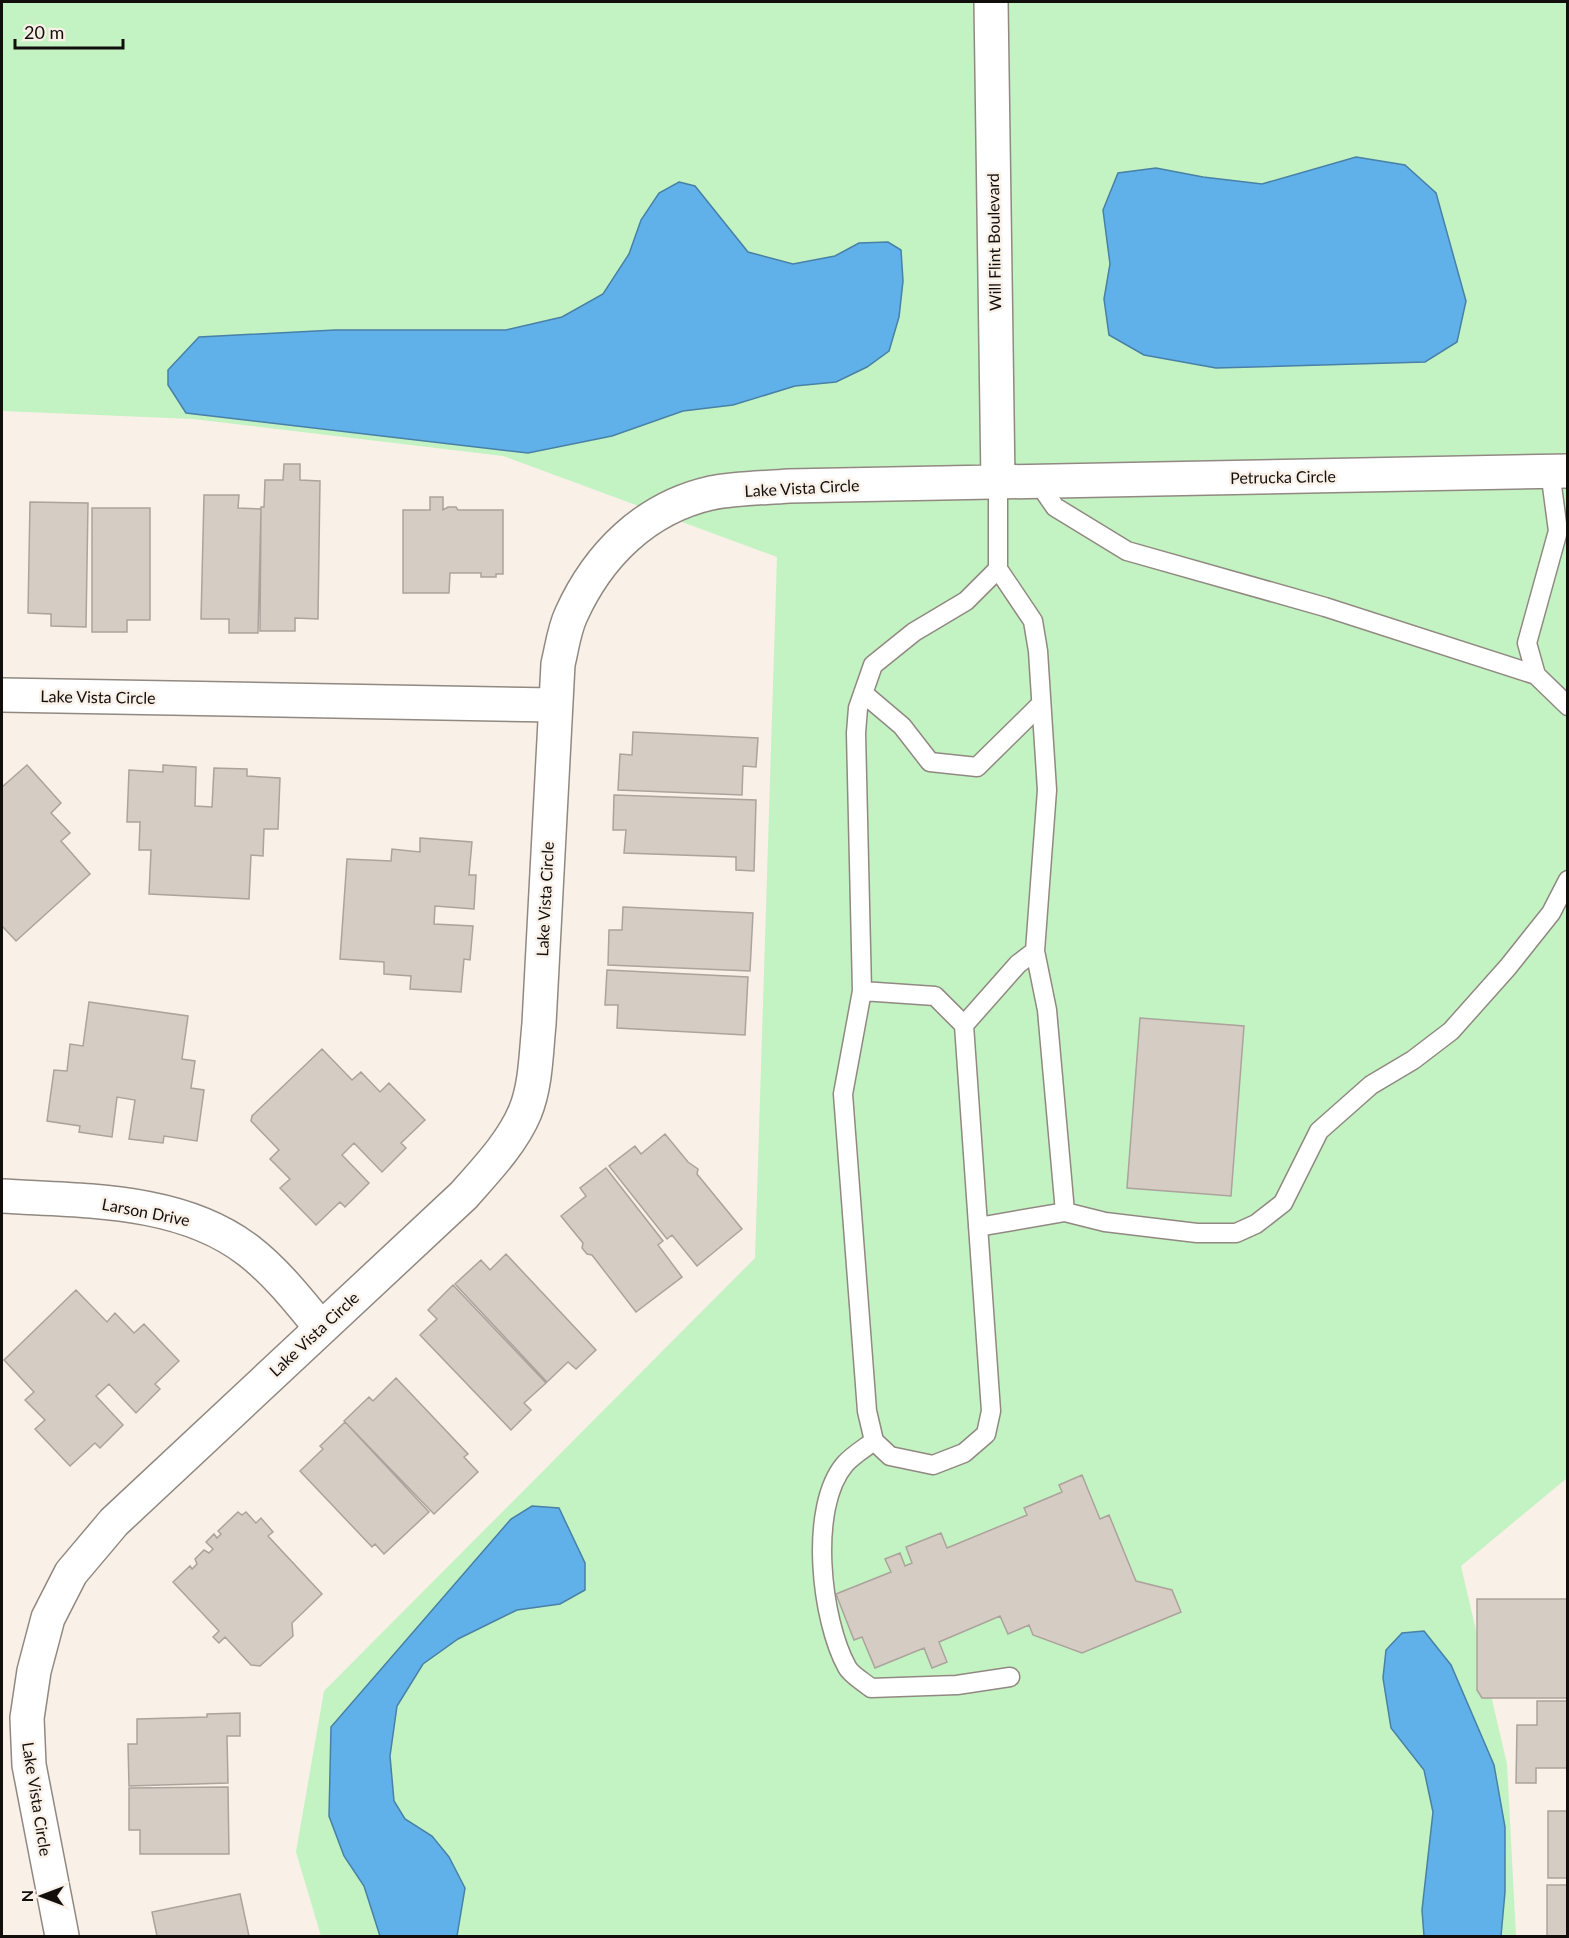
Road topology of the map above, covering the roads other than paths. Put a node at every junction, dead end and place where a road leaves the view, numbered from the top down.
1 (991, 2) edge
2 (1559, 471) edge
3 (1037, 481) junction
4 (998, 482) junction
5 (998, 569) junction
6 (1536, 675) junction
7 (863, 693) junction
8 (2, 695) edge
9 (1041, 704) junction
10 (554, 705) junction
11 (1568, 706) edge
12 (1568, 880) edge
13 (1035, 951) junction
14 (862, 991) junction
15 (964, 1025) junction
16 (2, 1196) edge
17 (1065, 1212) junction
18 (978, 1227) junction
19 (321, 1328) junction
20 (874, 1441) junction
21 (1010, 1677) dead end
22 (62, 1936) edge

1 - 4 street, Will Flint Boulevard
2 - 3 street, Petrucka Circle
2 - 6 lane
3 - 4 street, Petrucka Circle
3 - 6 lane
4 - 5 lane
4 - 10 street, Lake Vista Circle
5 - 7 lane
5 - 9 lane
6 - 11 lane
7 - 9 lane
7 - 14 lane
8 - 10 street, Lake Vista Circle
9 - 13 lane
10 - 19 street, Lake Vista Circle
12 - 17 lane
13 - 15 lane
13 - 17 lane
14 - 15 lane
14 - 20 lane
15 - 18 lane
16 - 19 street, Larson Drive
17 - 18 lane
18 - 20 lane
19 - 22 street, Lake Vista Circle
20 - 21 lane

